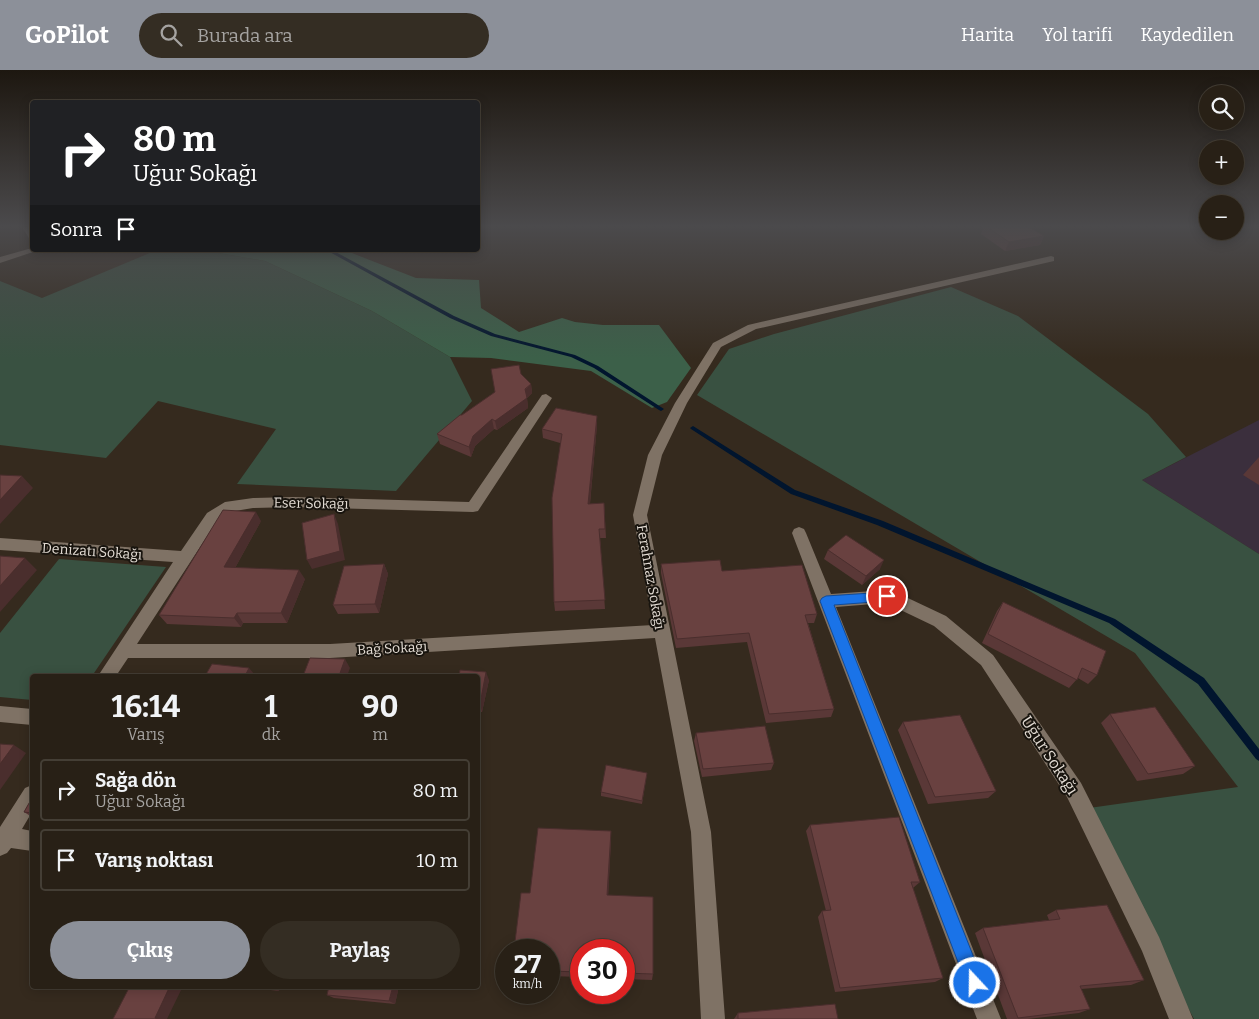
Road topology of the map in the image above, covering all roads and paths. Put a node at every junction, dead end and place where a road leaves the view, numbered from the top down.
1 (997, 271) edge
2 (546, 398) dead end
3 (800, 533) dead end
4 (0, 544) edge
5 (184, 557) junction
6 (826, 601) junction
7 (661, 631) junction
8 (124, 651) junction
9 (108, 674) edge
10 (0, 714) edge
11 (30, 717) edge
12 (30, 798) edge
13 (30, 841) edge
14 (3, 842) edge
15 (713, 1019) edge
16 (989, 1019) edge
17 (1181, 1019) edge

1 - 7 street, Ferahnaz Sokağı
2 - 5 street, Eser Sokağı
3 - 6 street
4 - 5 street, Denizatı Sokağı
5 - 8 street, Eser Sokağı
6 - 16 street
6 - 17 street, Uğur Sokağı
7 - 8 street, Bağ Sokağı
7 - 15 street, Ferahnaz Sokağı
8 - 9 street, Eser Sokağı
10 - 11 street
12 - 14 street
13 - 14 street

